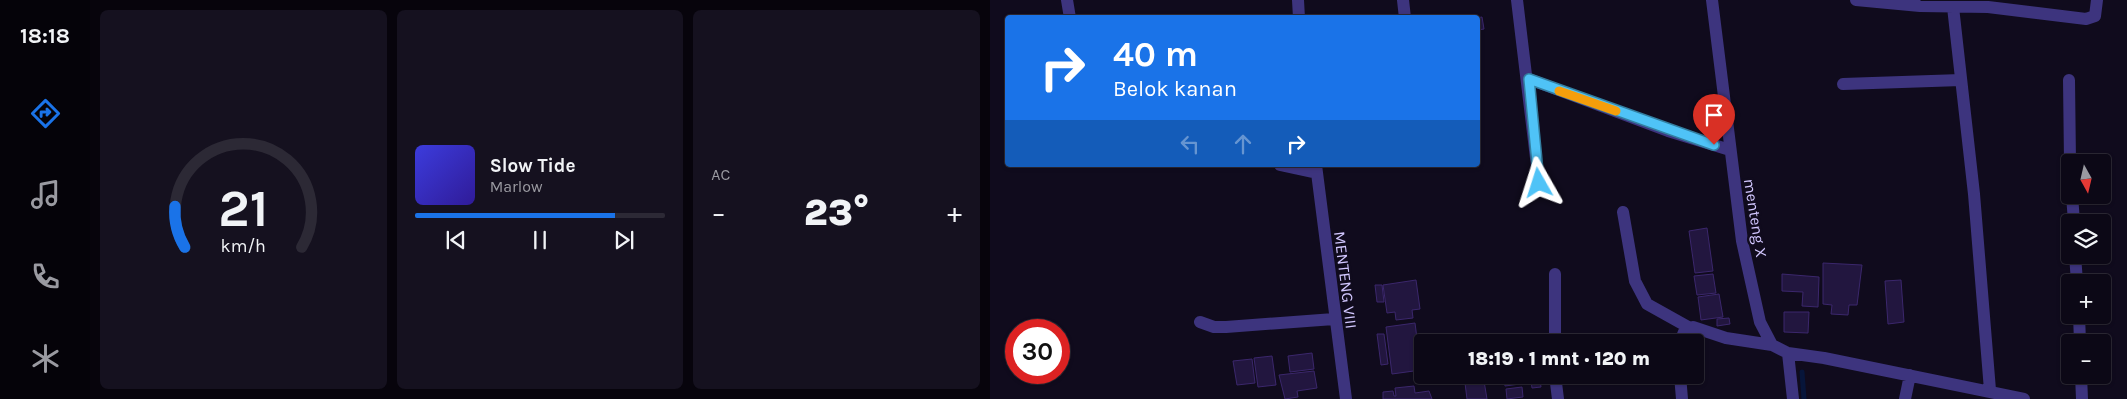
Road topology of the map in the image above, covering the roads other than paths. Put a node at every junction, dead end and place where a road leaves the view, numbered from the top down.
1 (1067, 0) edge
2 (1298, 0) edge
3 (1403, 0) edge
4 (1518, 0) edge
5 (1712, 0) edge
6 (1856, 0) edge
7 (2097, 0) edge
8 (1988, 4) edge
9 (1953, 7) junction
10 (1070, 15) edge
11 (1299, 15) edge
12 (1405, 15) edge
13 (1529, 79) junction
14 (1961, 80) junction
15 (2069, 80) dead end
16 (1843, 84) dead end
17 (1730, 150) junction
18 (2070, 154) edge
19 (1298, 167) edge
20 (1317, 169) edge
21 (1539, 183) dead end
22 (1623, 212) dead end
23 (1555, 274) dead end
24 (1334, 319) junction
25 (1200, 322) dead end
26 (1690, 328) junction
27 (1555, 334) edge
28 (1683, 334) edge
29 (1772, 345) junction
30 (1788, 353) junction
31 (1910, 375) junction
32 (1556, 384) edge
33 (1681, 384) edge
34 (2081, 384) edge
35 (1990, 390) junction
36 (1346, 399) edge
37 (1558, 399) edge
38 (1682, 399) edge
39 (1792, 399) edge
40 (1905, 399) edge
41 (2024, 399) edge
42 (2082, 399) edge

1 - 10 street
2 - 11 street
3 - 12 street
4 - 13 street
5 - 17 street, menteng X
6 - 9 street
7 - 8 street
8 - 9 street
9 - 14 street
13 - 17 street
13 - 21 street
14 - 16 street
14 - 35 street
15 - 18 street
17 - 29 street, menteng X
19 - 20 street
20 - 24 street, MENTENG VIII
22 - 26 street
23 - 27 street
24 - 25 street
24 - 36 street, MENTENG VIII
26 - 28 street
26 - 29 street
29 - 30 street
30 - 31 street
30 - 39 street
31 - 35 street
31 - 40 street
32 - 37 street
33 - 38 street
34 - 42 street
35 - 41 street

